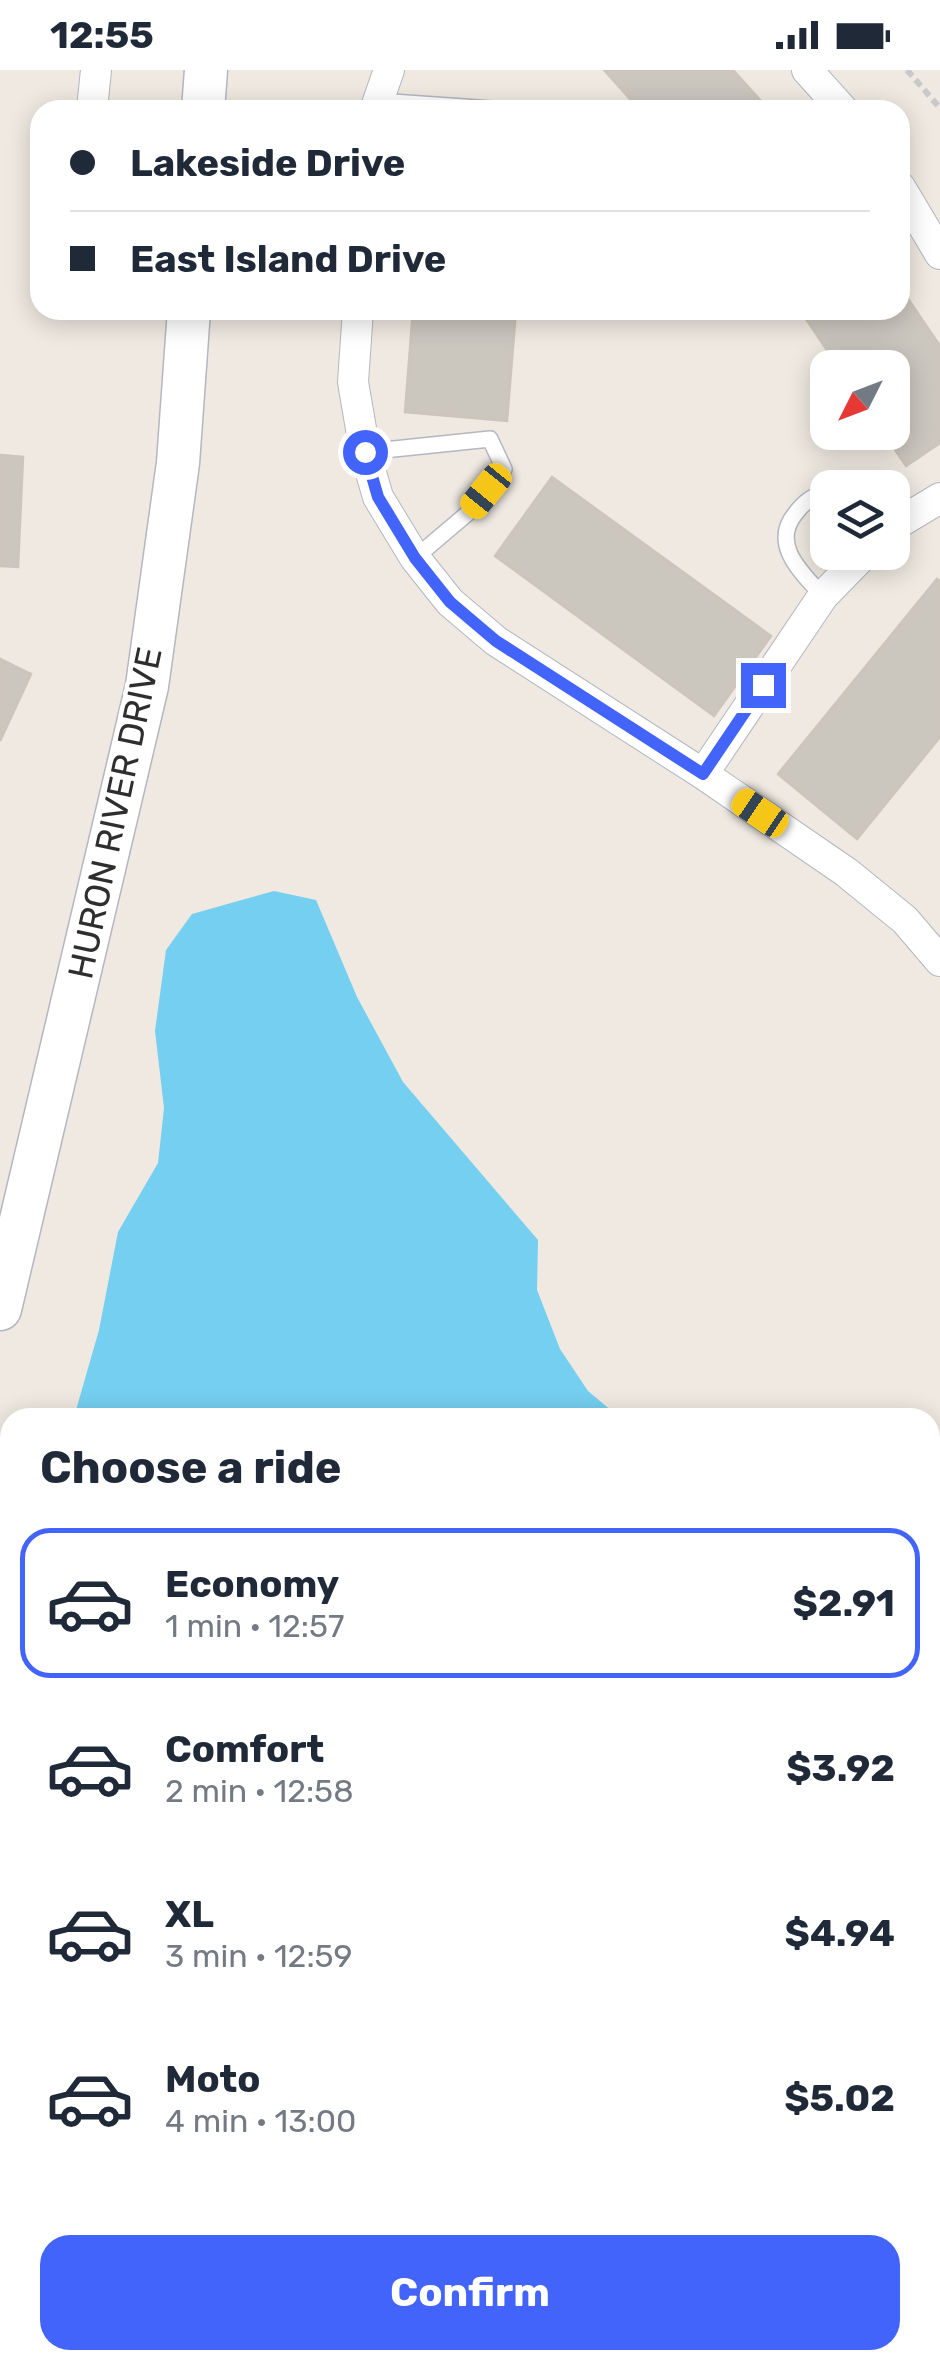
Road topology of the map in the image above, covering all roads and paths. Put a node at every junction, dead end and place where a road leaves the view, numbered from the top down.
1 (96, 70) edge
2 (206, 70) edge
3 (389, 70) edge
4 (807, 70) edge
5 (907, 70) edge
6 (93, 100) edge
7 (204, 100) edge
8 (379, 100) edge
9 (833, 100) edge
10 (940, 108) edge
11 (910, 204) edge
12 (940, 254) edge
13 (188, 320) edge
14 (357, 320) edge
15 (365, 452) junction
16 (940, 498) edge
17 (810, 499) edge
18 (910, 516) edge
19 (415, 558) junction
20 (848, 570) edge
21 (823, 596) junction
22 (703, 774) junction
23 (940, 961) edge
24 (0, 1309) edge

1 - 6 street
2 - 7 main road
3 - 8 street
4 - 9 street
5 - 10 path
11 - 12 street
13 - 24 main road, HURON RIVER DRIVE
14 - 15 street
15 - 19 street
15 - 19 lane
16 - 18 street
17 - 21 lane
19 - 22 street
20 - 21 street
21 - 22 street
22 - 23 street

